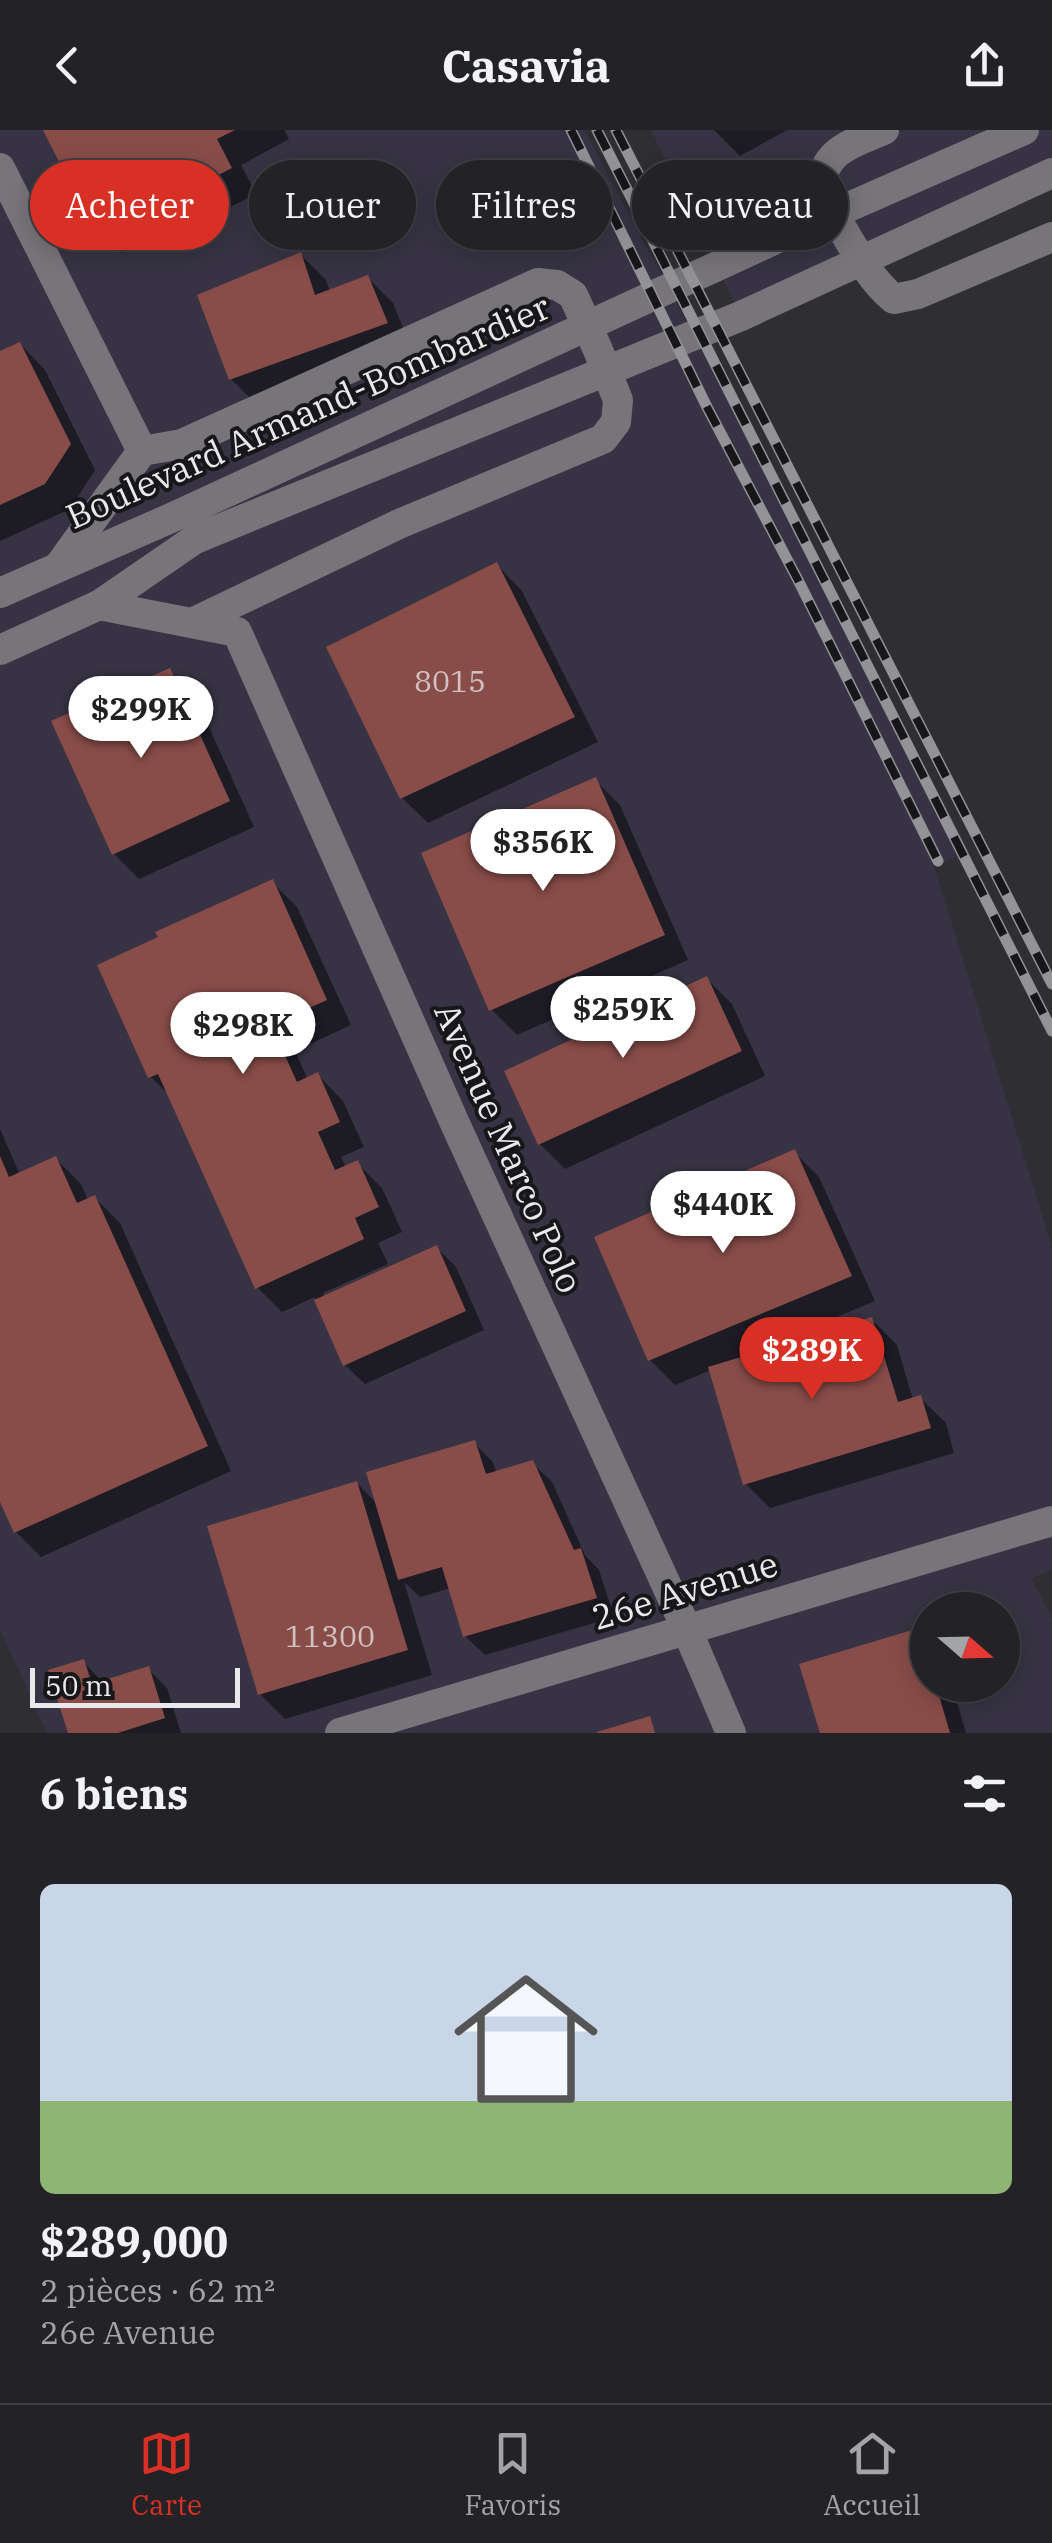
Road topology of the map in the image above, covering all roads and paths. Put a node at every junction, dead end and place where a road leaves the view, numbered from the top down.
1 (884, 130) edge
2 (1024, 130) edge
3 (0, 168) edge
4 (1052, 172) edge
5 (1052, 237) edge
6 (142, 451) junction
7 (59, 566) junction
8 (0, 593) edge
9 (99, 605) junction
10 (196, 621) junction
11 (0, 650) edge
12 (1052, 1521) edge
13 (688, 1630) junction
14 (340, 1733) edge
15 (731, 1733) edge

1 - 5 street
2 - 7 street, Boulevard Armand-Bombardier
3 - 6 street
4 - 9 street, Boulevard Armand-Bombardier
6 - 7 street, Boulevard Armand-Bombardier
6 - 10 street, Boulevard Armand-Bombardier
7 - 8 street, Boulevard Armand-Bombardier
9 - 10 street
9 - 11 street, Boulevard Armand-Bombardier
10 - 13 street, Avenue Marco Polo
12 - 13 street, 26e Avenue
13 - 14 street, 26e Avenue
13 - 15 street, Avenue Marco Polo

